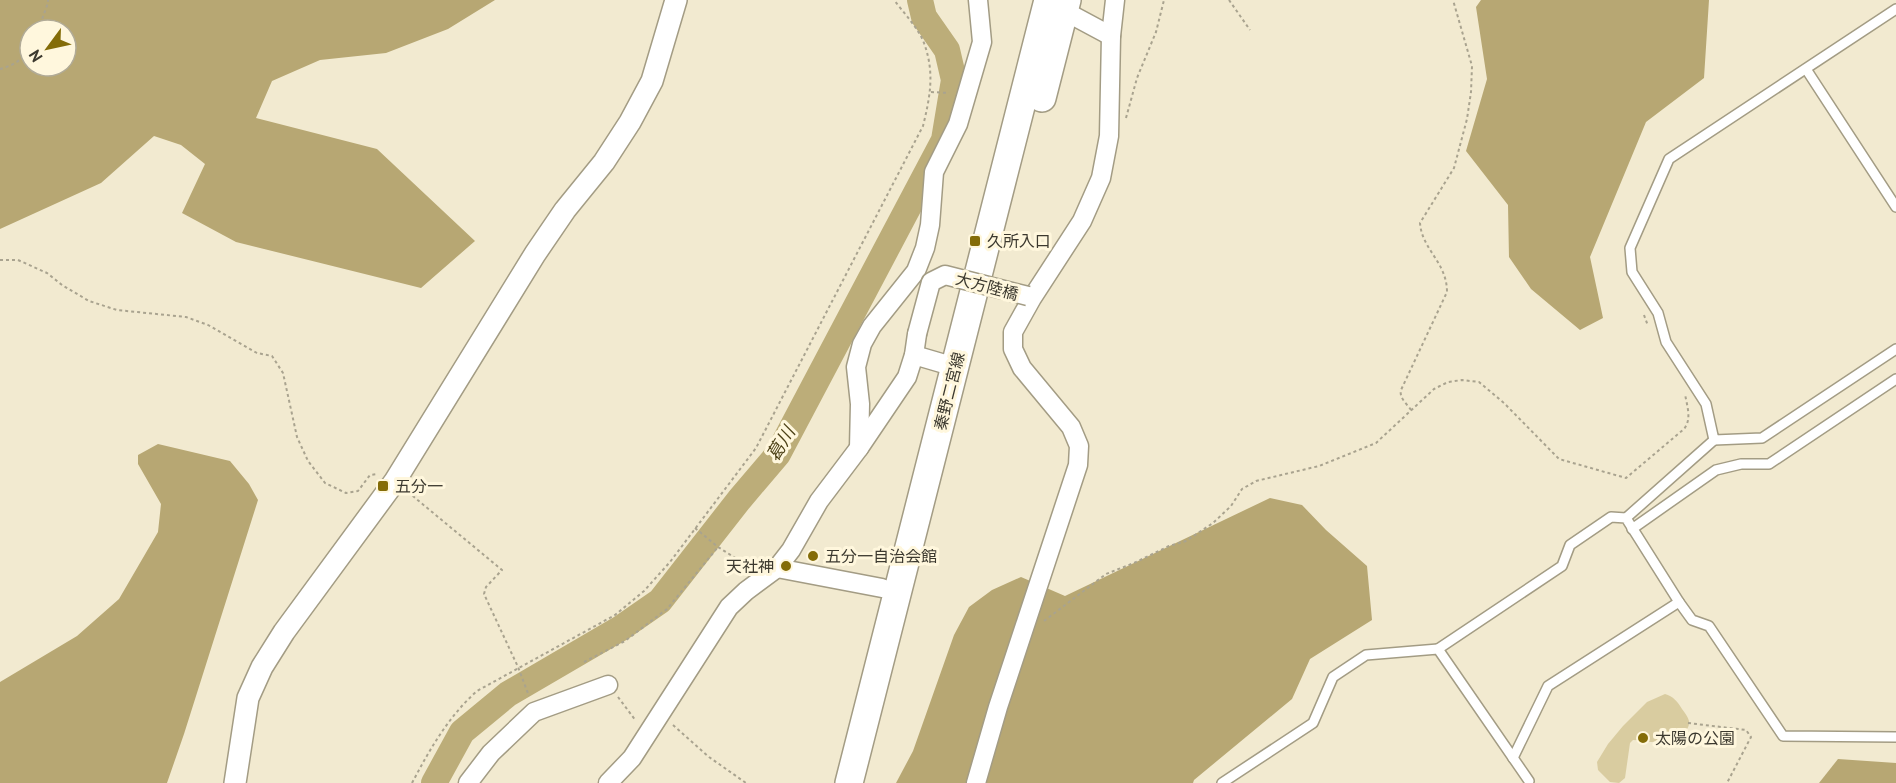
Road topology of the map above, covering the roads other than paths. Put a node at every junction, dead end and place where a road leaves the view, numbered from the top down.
1 (676, 0) edge
2 (978, 0) edge
3 (1115, 0) edge
4 (1057, 3) edge
5 (1896, 9) edge
6 (1112, 36) junction
7 (1806, 69) junction
8 (1896, 207) edge
9 (1030, 297) junction
10 (1896, 349) edge
11 (914, 355) junction
12 (955, 367) junction
13 (1895, 381) edge
14 (1714, 440) junction
15 (859, 448) junction
16 (1626, 518) junction
17 (1632, 529) junction
18 (777, 568) junction
19 (882, 588) dead end
20 (1679, 602) junction
21 (1438, 649) junction
22 (608, 685) road end
23 (1896, 737) edge
24 (1513, 758) junction
25 (1529, 782) edge
26 (235, 783) edge
27 (468, 783) edge
28 (608, 783) edge
29 (849, 783) edge
30 (868, 783) edge
31 (976, 783) edge
32 (1222, 783) edge

1 - 26 street
2 - 15 street
3 - 6 street
4 - 6 street
4 - 12 main road, 秦野二宮線
4 - 30 main road, 秦野二宮線
5 - 7 lane
6 - 9 street
7 - 8 lane
7 - 14 lane
9 - 11 street, 大方陸橋, bridge
9 - 31 street
10 - 14 lane
11 - 12 street
11 - 15 street, 大方陸橋
12 - 29 main road, 秦野二宮線
13 - 17 lane
14 - 16 lane
15 - 18 street, 大方陸橋
16 - 17 lane
16 - 21 lane
17 - 20 lane
18 - 19 street
18 - 28 street, 大方陸橋
20 - 23 lane
20 - 24 lane
21 - 24 lane
21 - 32 lane
22 - 27 street
24 - 25 lane

